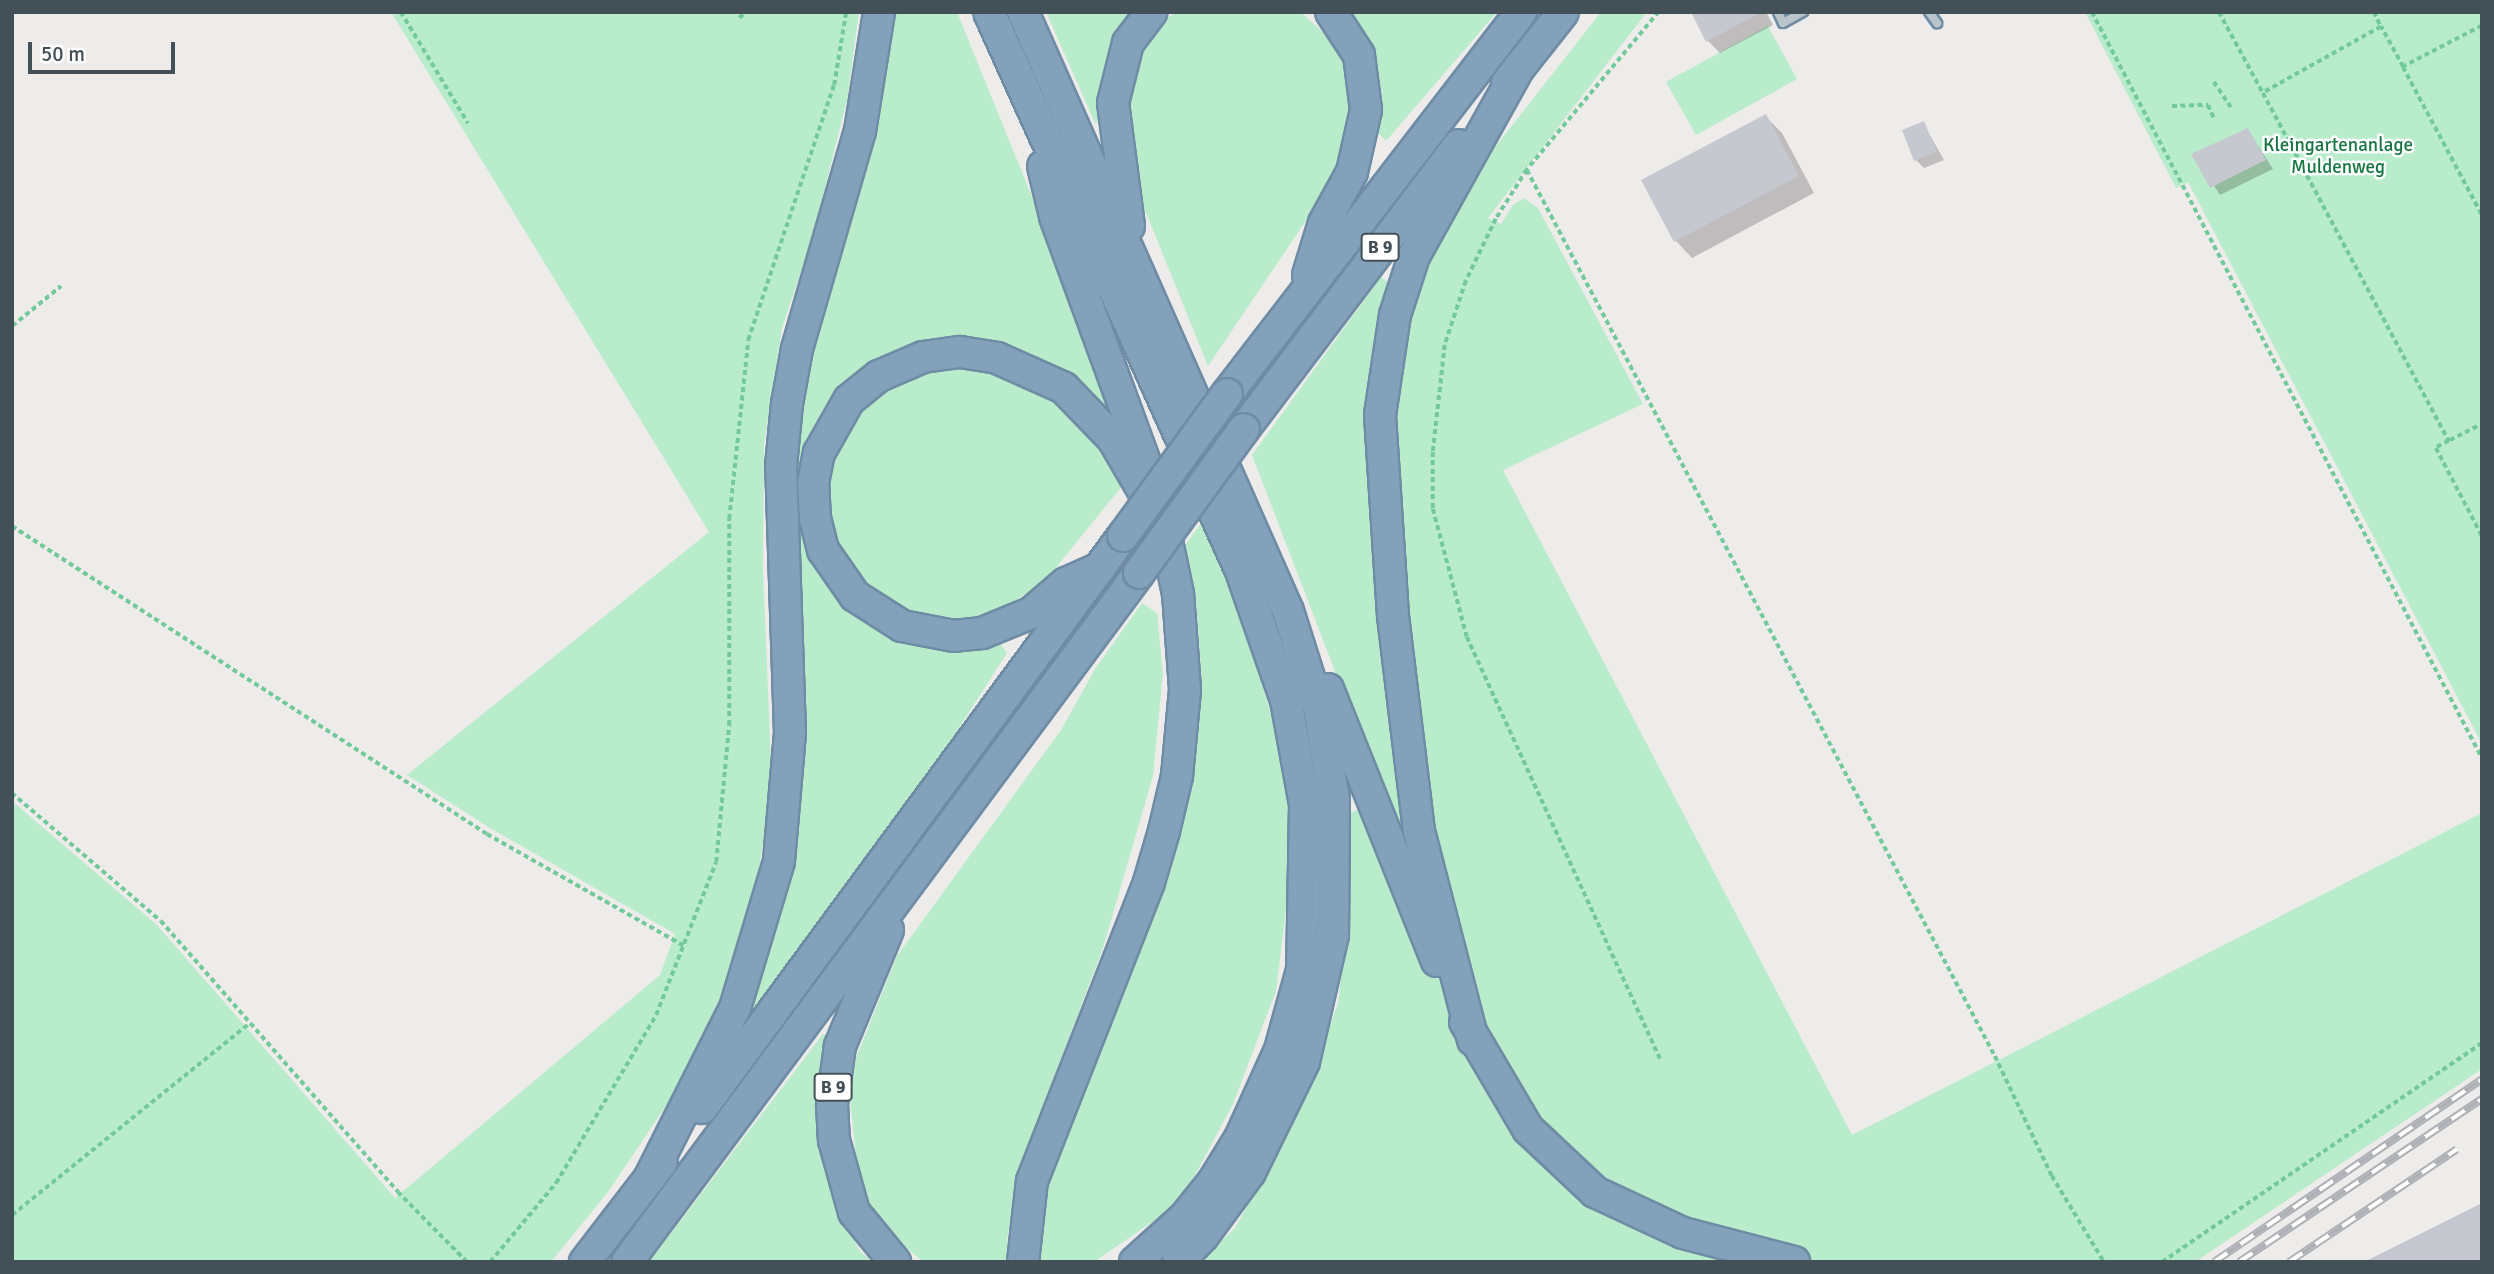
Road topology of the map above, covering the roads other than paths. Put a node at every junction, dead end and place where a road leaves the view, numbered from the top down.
1 (879, 12) edge
2 (989, 12) edge
3 (1023, 12) edge
4 (1151, 12) edge
5 (1331, 12) edge
6 (1521, 12) edge
7 (1563, 12) edge
8 (1777, 12) edge
9 (1802, 12) edge
10 (1929, 12) edge
11 (1937, 23) dead end
12 (1519, 67) junction
13 (1026, 94) junction
14 (1131, 251) junction
15 (1303, 292) junction
16 (1170, 543) junction
17 (1100, 568) junction
18 (1288, 611) junction
19 (895, 906) junction
20 (1473, 1040) junction
21 (650, 1177) junction
22 (585, 1262) edge
23 (628, 1262) edge
24 (895, 1262) edge
25 (1023, 1262) edge
26 (1135, 1262) edge
27 (1178, 1262) edge
28 (1794, 1262) edge

1 - 21 highway
2 - 13 highway
3 - 14 highway
4 - 14 highway
5 - 15 highway
6 - 15 highway
7 - 12 highway, B 9
8 - 9 lane
10 - 11 lane
12 - 19 highway, B 9, bridge
12 - 20 highway
13 - 16 highway
13 - 26 highway
14 - 18 highway
15 - 17 highway, bridge
16 - 17 highway
16 - 25 highway
17 - 21 highway
18 - 20 highway
18 - 27 highway
19 - 23 highway
19 - 24 highway, B 9
20 - 28 highway
21 - 22 highway

